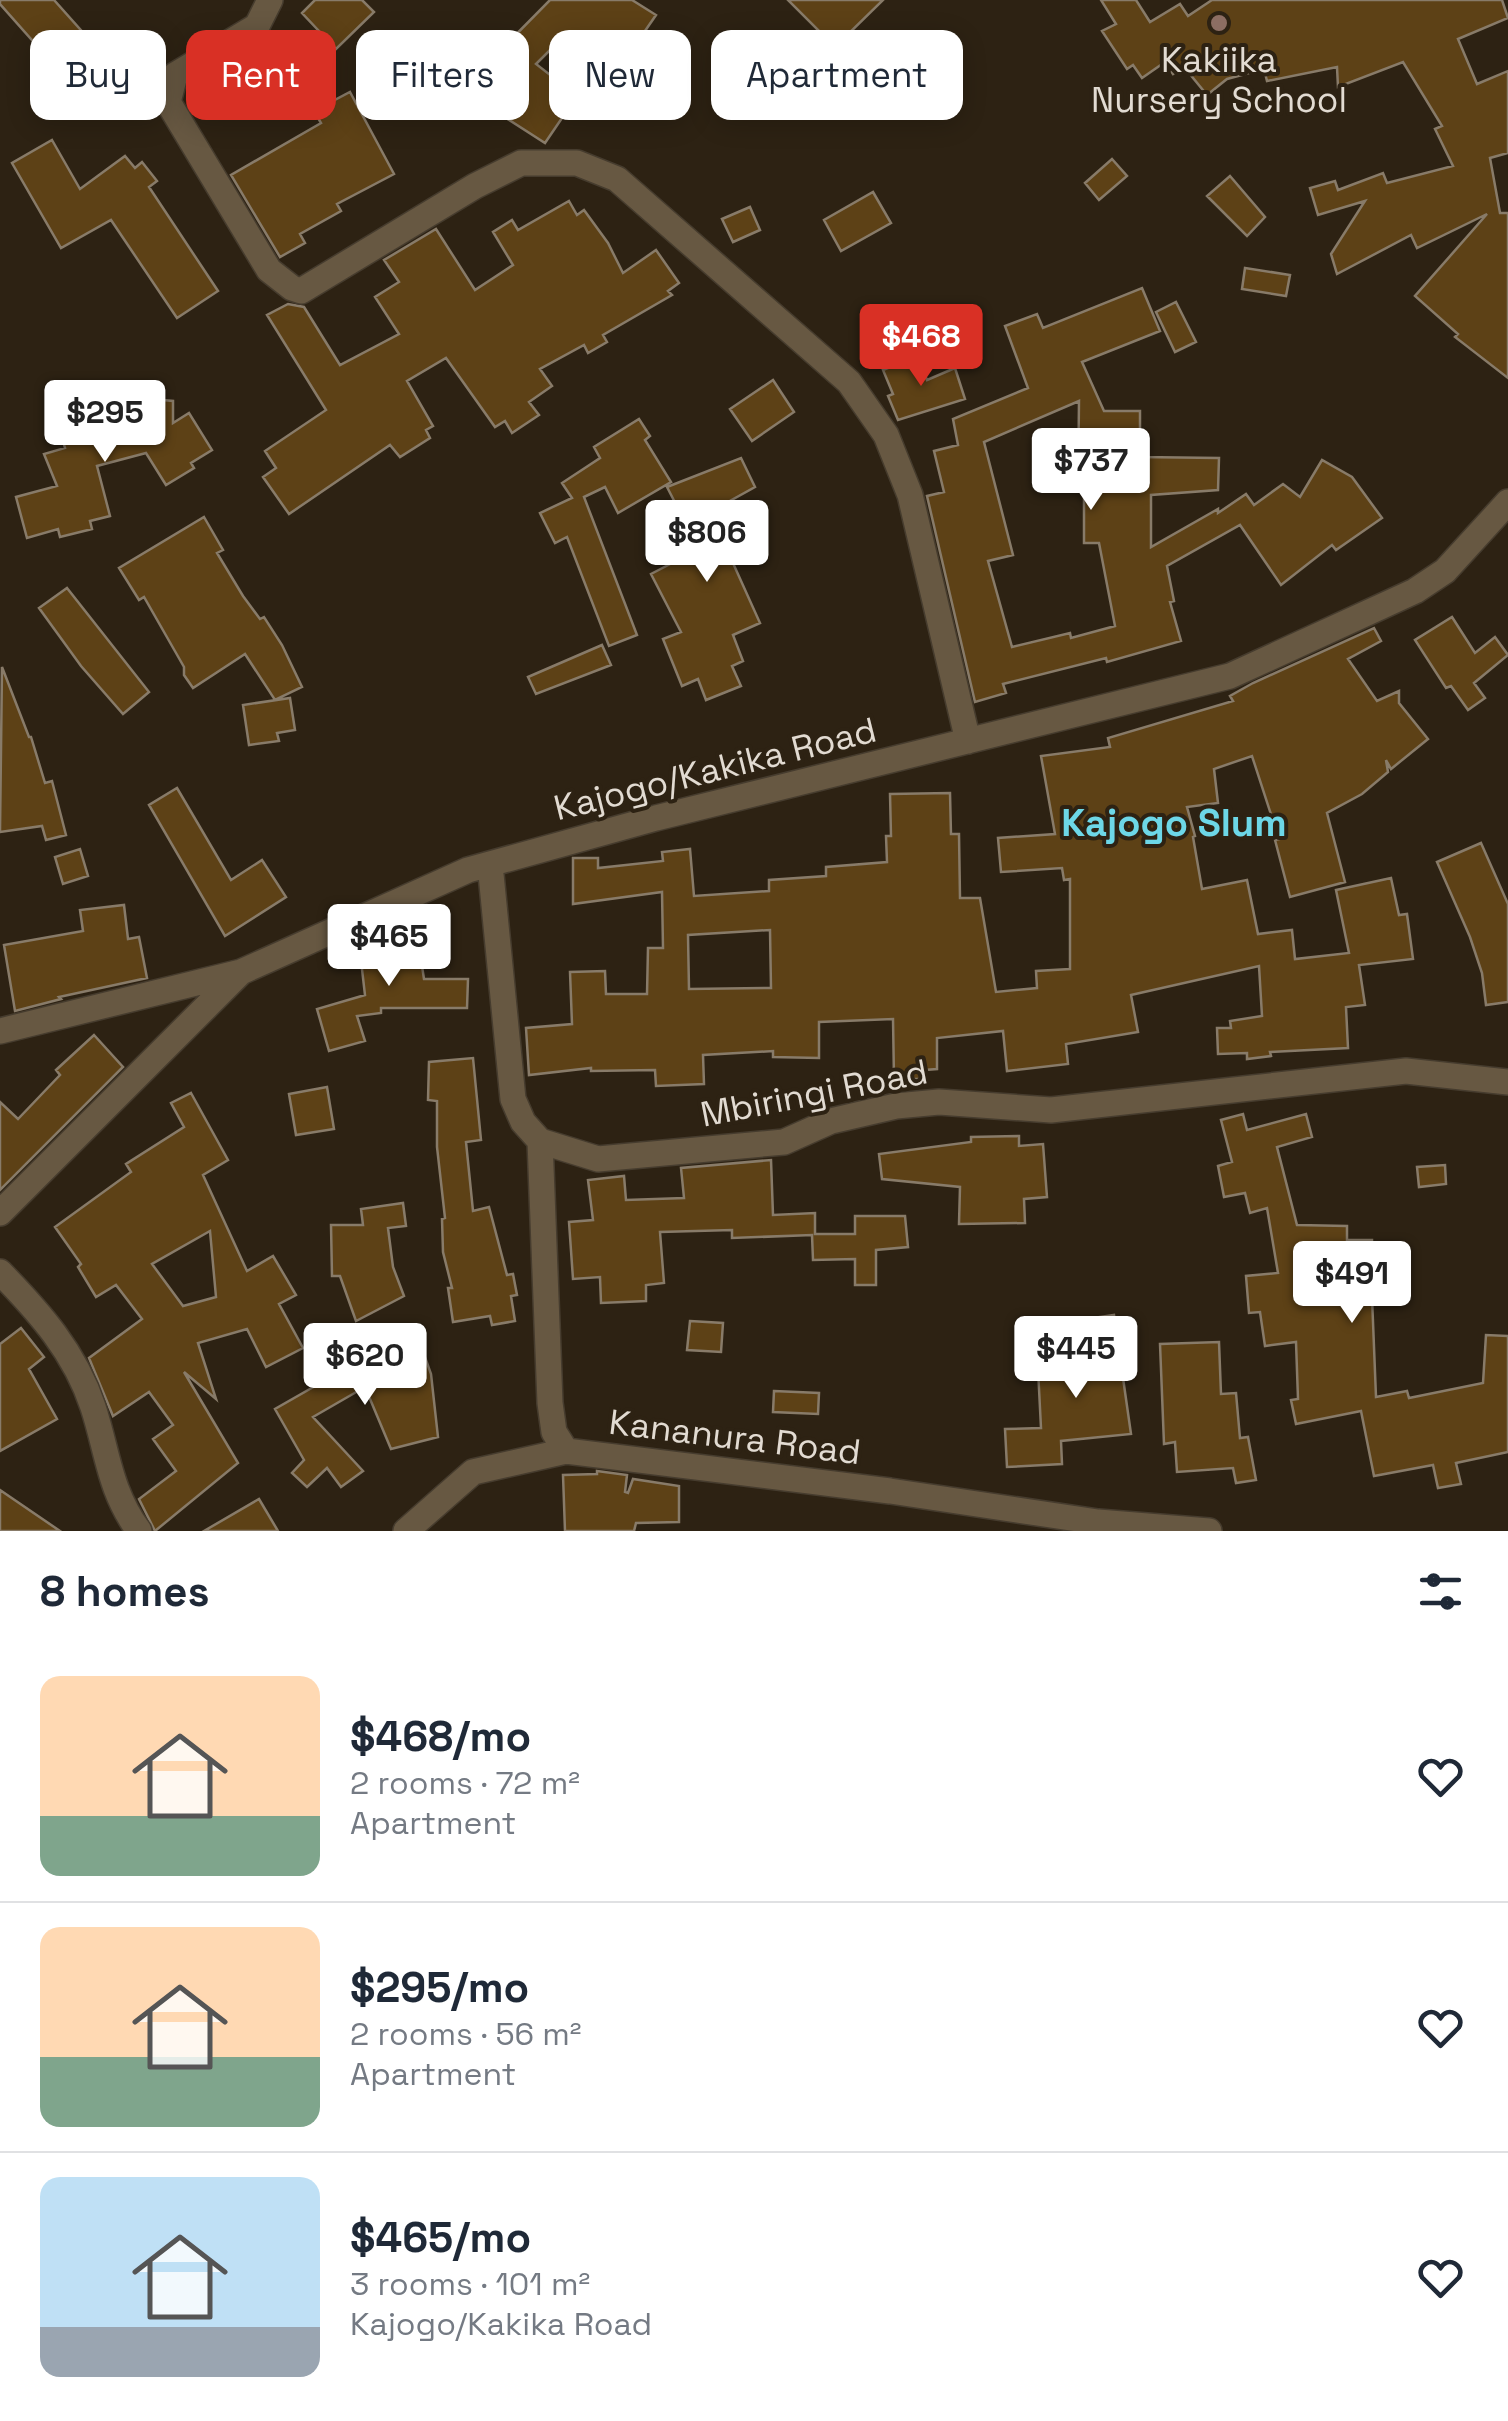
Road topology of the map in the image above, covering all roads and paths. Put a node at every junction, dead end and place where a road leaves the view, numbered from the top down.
1 (270, 0) edge
2 (1508, 502) edge
3 (968, 742) junction
4 (490, 864) junction
5 (242, 972) junction
6 (0, 1031) edge
7 (1508, 1082) edge
8 (540, 1141) junction
9 (0, 1214) edge
10 (0, 1272) edge
11 (566, 1451) junction
12 (139, 1531) edge
13 (406, 1531) edge
14 (1208, 1531) edge

1 - 3 street
2 - 3 street, Kajogo/Kakika Road
3 - 4 street, Kajogo/Kakika Road
4 - 5 street, Kajogo/Kakika Road
4 - 8 street
5 - 6 street
5 - 9 street, Kajogo/Kakika Road
7 - 8 street, Mbiringi Road
8 - 11 street, Kananura Road
10 - 12 street
11 - 13 street
11 - 14 street, Kananura Road

